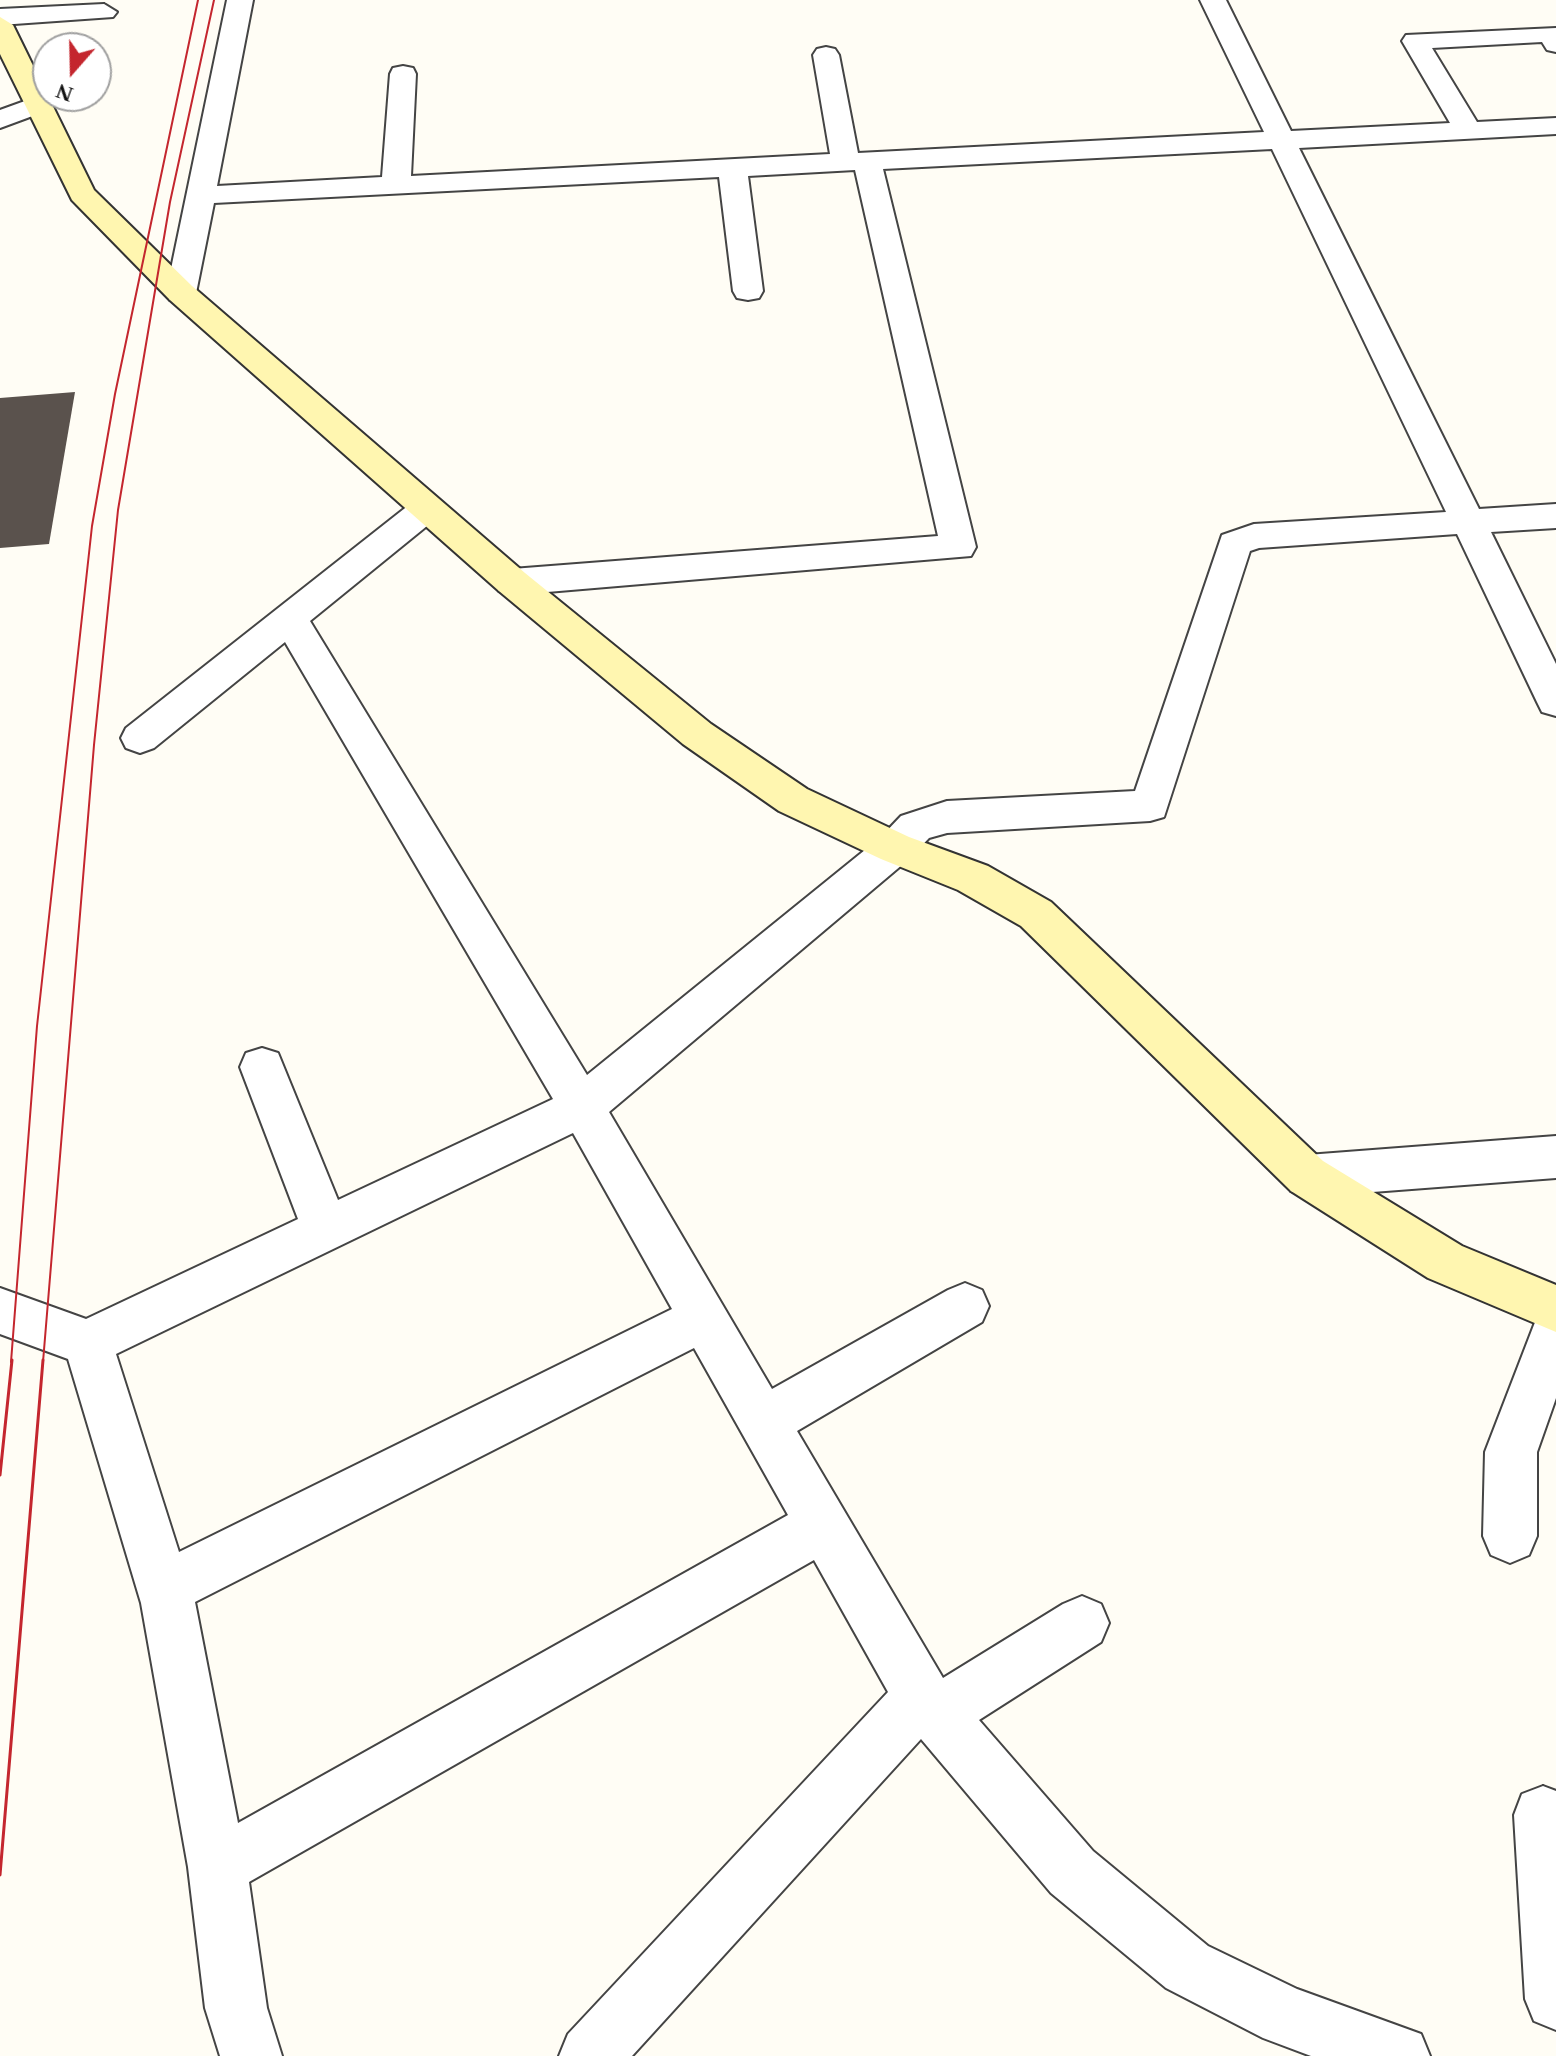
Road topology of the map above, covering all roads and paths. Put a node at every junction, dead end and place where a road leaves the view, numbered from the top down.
1 (240, 0) edge
2 (1213, 0) edge
3 (104, 12) dead end
4 (0, 17) edge
5 (0, 25) edge
6 (1556, 44) edge
7 (826, 55) dead end
8 (403, 74) dead end
9 (32, 96) edge
10 (32, 107) edge
11 (40, 112) edge
12 (0, 120) edge
13 (1556, 126) edge
14 (1468, 130) junction
15 (1283, 140) junction
16 (856, 161) junction
17 (732, 167) junction
18 (396, 185) junction
19 (203, 195) junction
20 (748, 291) dead end
21 (181, 293) junction
22 (426, 509) junction
23 (1556, 516) edge
24 (1468, 522) junction
25 (512, 582) junction
26 (291, 620) junction
27 (1556, 702) edge
28 (140, 738) dead end
29 (895, 848) junction
30 (262, 1067) dead end
31 (582, 1107) junction
32 (1556, 1157) edge
33 (1307, 1176) junction
34 (326, 1229) junction
35 (965, 1306) dead end
36 (1556, 1309) edge
37 (0, 1311) edge
38 (704, 1318) junction
39 (1556, 1329) edge
40 (88, 1343) junction
41 (763, 1422) junction
42 (823, 1525) junction
43 (1510, 1536) dead end
44 (163, 1589) junction
45 (1082, 1623) dead end
46 (930, 1706) junction
47 (1543, 1815) dead end
48 (217, 1867) junction
49 (1556, 1999) edge
50 (251, 2056) edge
51 (590, 2056) edge
52 (1399, 2056) edge

1 - 19 street
2 - 15 street
3 - 4 street
5 - 9 street
6 - 14 street
7 - 16 street
8 - 18 street
10 - 12 street
11 - 21 street
13 - 14 street
14 - 15 street
15 - 16 street
15 - 24 street
16 - 17 street
16 - 25 street
17 - 18 street
17 - 20 street
18 - 19 street
19 - 21 street
21 - 22 street
22 - 25 street
22 - 26 street
23 - 24 street
24 - 27 street
24 - 29 street
25 - 29 street
26 - 28 street
26 - 31 street
29 - 31 street
29 - 33 street
30 - 34 street
31 - 34 street
31 - 38 street
32 - 33 street
33 - 36 street
34 - 40 street
35 - 41 street
37 - 40 street
38 - 41 street
38 - 44 street
39 - 43 street
40 - 44 street
41 - 42 street
42 - 46 street
42 - 48 street
44 - 48 street
45 - 46 street
46 - 51 street
46 - 52 street
47 - 49 street
48 - 50 street

